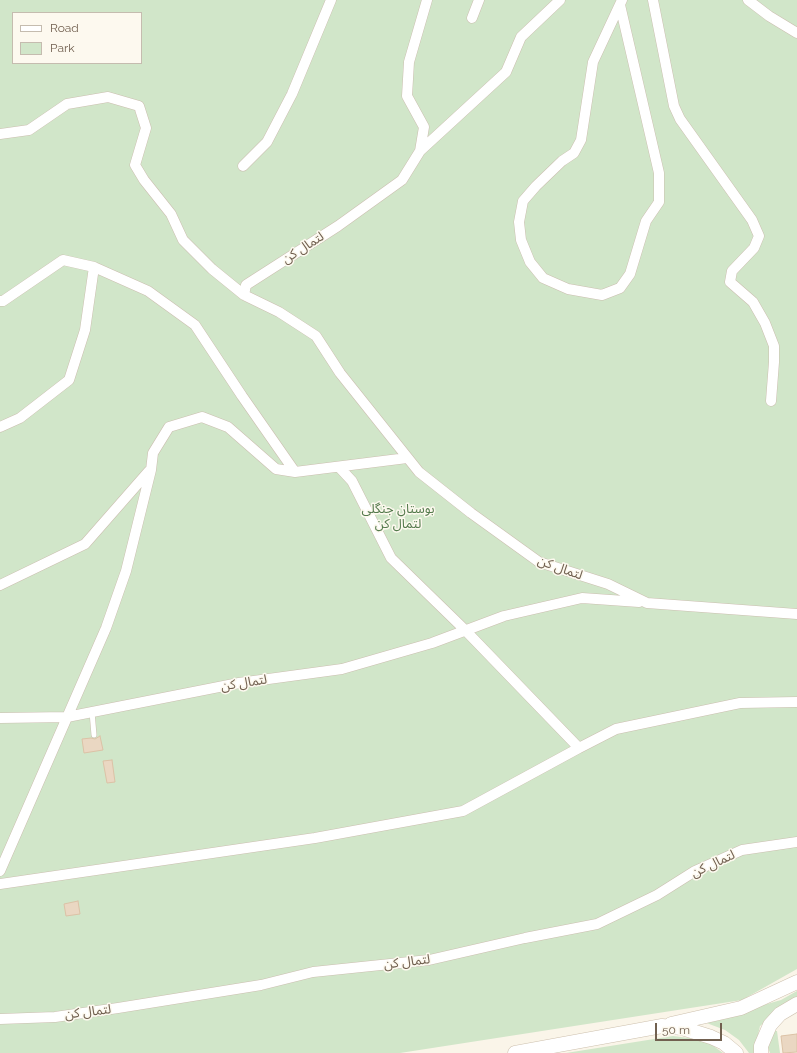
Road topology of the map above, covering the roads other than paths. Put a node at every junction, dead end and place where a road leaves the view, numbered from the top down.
1 (331, 0) edge
2 (427, 0) edge
3 (479, 0) edge
4 (560, 0) edge
5 (653, 0) edge
6 (748, 0) edge
7 (621, 2) edge
8 (472, 18) dead end
9 (797, 33) edge
10 (0, 134) edge
11 (420, 151) junction
12 (243, 166) dead end
13 (94, 267) junction
14 (244, 295) junction
15 (0, 301) edge
16 (771, 401) dead end
17 (0, 427) edge
18 (407, 458) junction
19 (339, 467) junction
20 (151, 470) junction
21 (295, 472) junction
22 (0, 585) edge
23 (647, 603) junction
24 (797, 614) edge
25 (465, 630) junction
26 (797, 702) edge
27 (92, 712) junction
28 (67, 717) junction
29 (0, 718) edge
30 (94, 735) dead end
31 (579, 748) junction
32 (797, 842) edge
33 (0, 870) edge
34 (0, 884) edge
35 (797, 982) edge
36 (797, 1004) edge
37 (0, 1019) edge
38 (662, 1026) junction
39 (515, 1053) edge
40 (736, 1053) edge
41 (761, 1053) edge

1 - 12 street
2 - 11 street, لتمال کن
3 - 8 street
4 - 11 street
5 - 16 street
6 - 9 street
7 - 7 street
10 - 14 street
11 - 14 street, لتمال کن
13 - 15 street
13 - 17 street
13 - 21 street
14 - 18 street, لتمال کن
18 - 19 street
18 - 23 street, لتمال کن
19 - 21 street
19 - 25 street
20 - 21 street
20 - 22 street
20 - 28 street
23 - 24 street, لتمال کن
23 - 25 street, لتمال کن
25 - 27 street, لتمال کن
25 - 31 street
26 - 31 street
27 - 28 street, لتمال کن
27 - 30 lane
28 - 29 street, لتمال کن
28 - 33 street
31 - 34 street
32 - 37 street, لتمال کن
35 - 38 main road
36 - 41 main road
38 - 39 main road
38 - 40 main road

